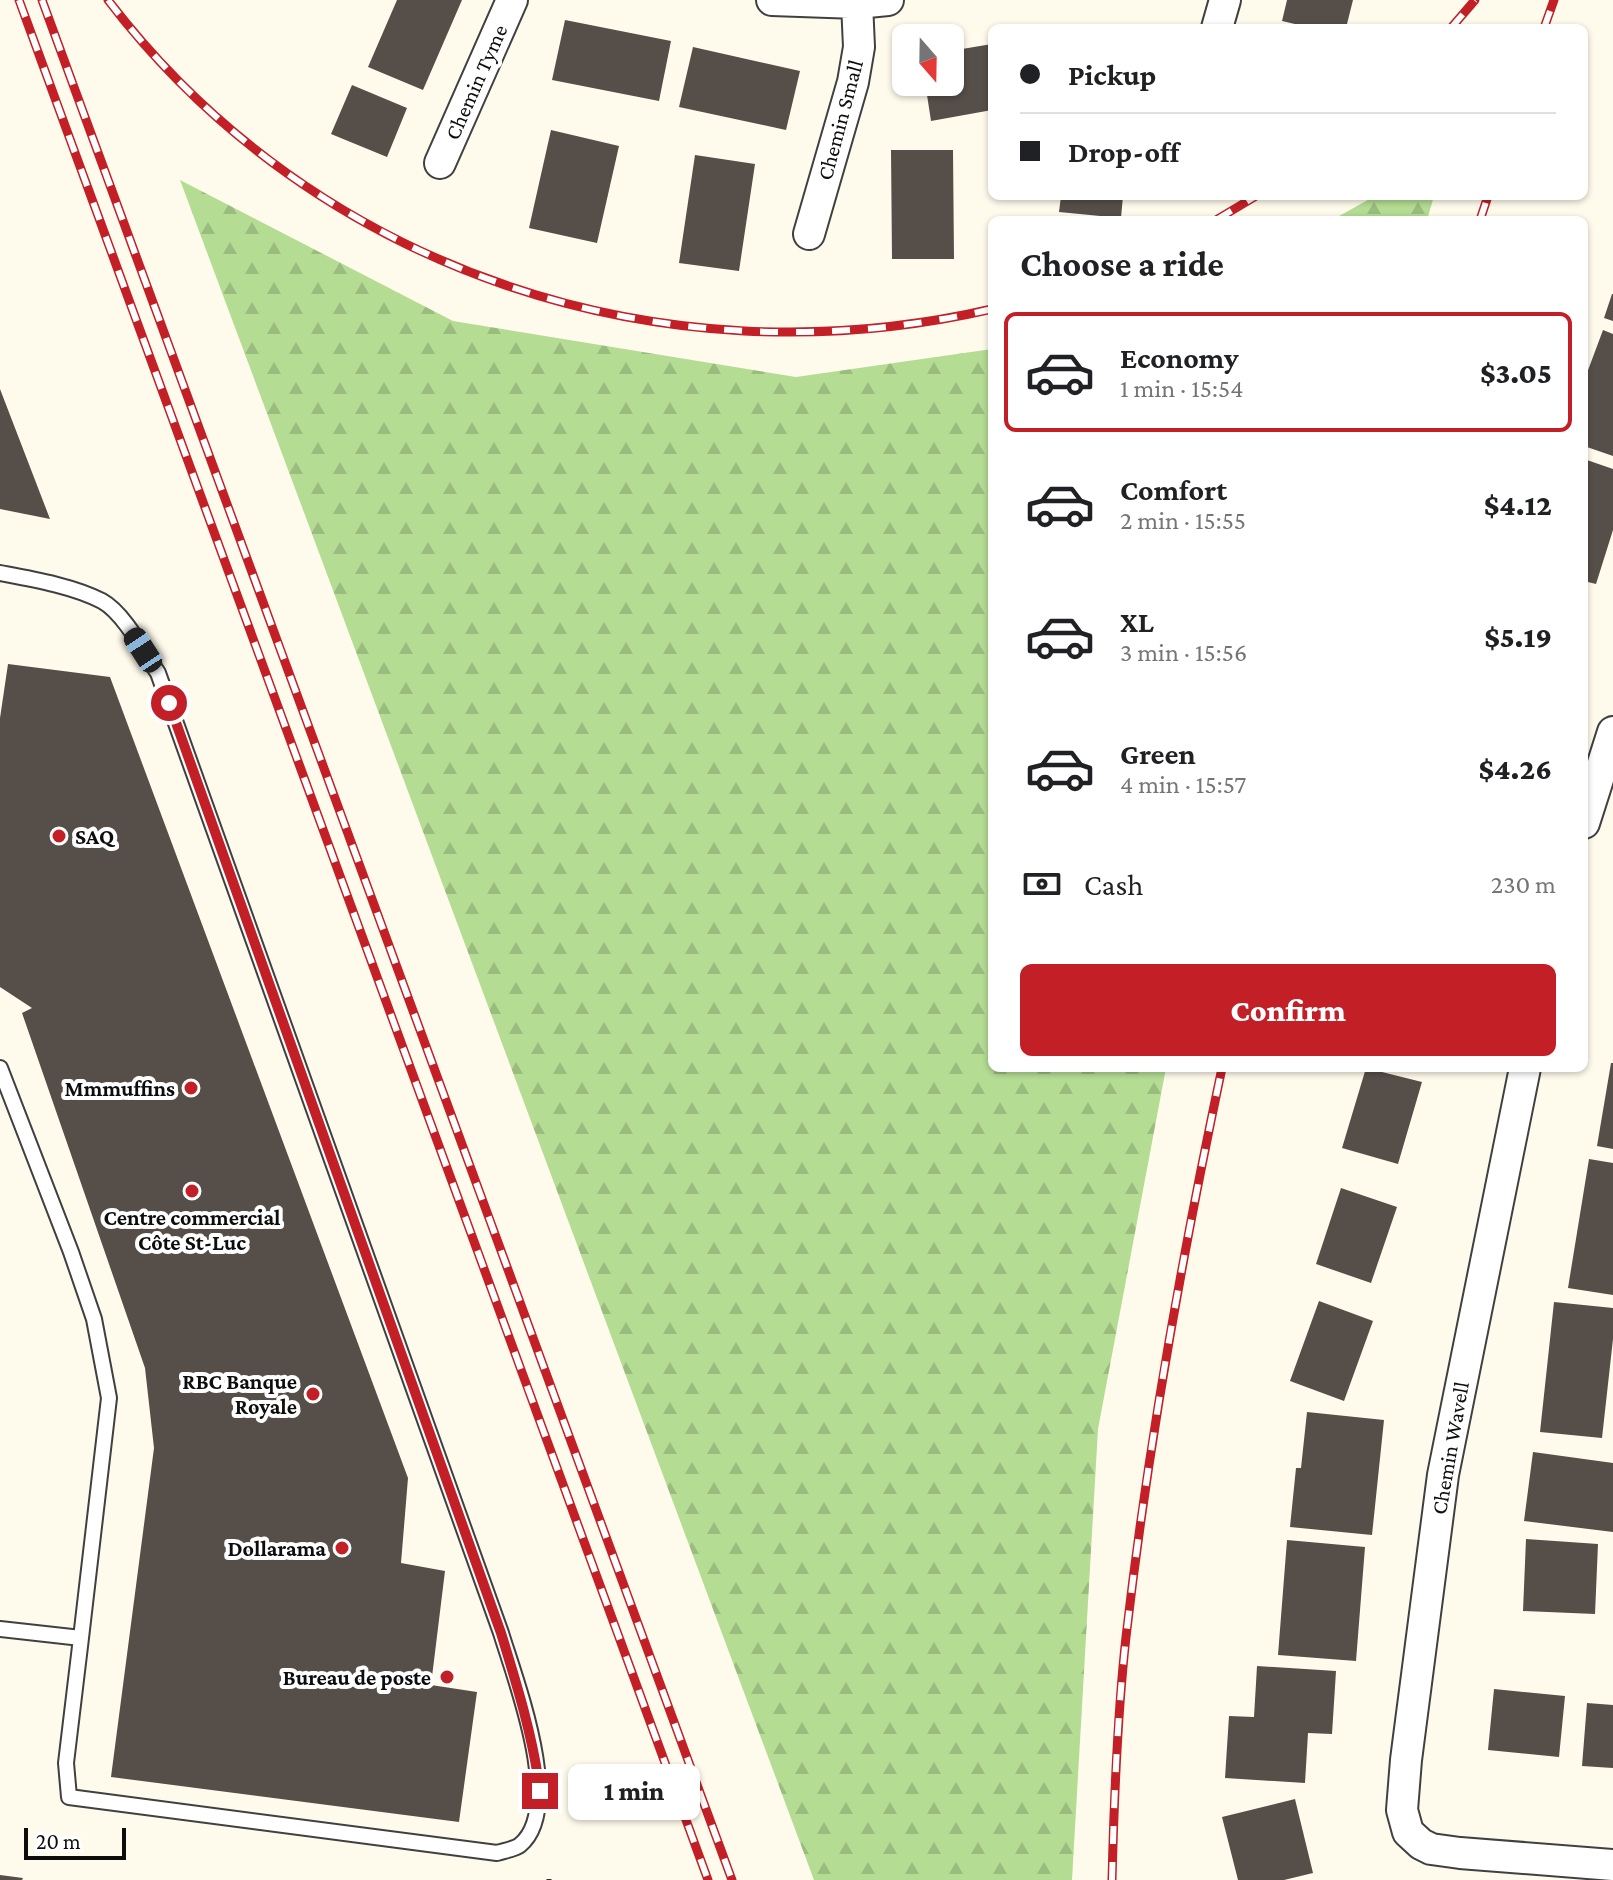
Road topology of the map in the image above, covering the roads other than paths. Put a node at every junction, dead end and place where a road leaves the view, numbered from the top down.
1 (512, 0) edge
2 (772, 0) edge
3 (888, 0) edge
4 (1225, 0) edge
5 (857, 3) junction
6 (1218, 24) edge
7 (440, 163) dead end
8 (809, 234) dead end
9 (0, 573) edge
10 (1613, 732) edge
11 (1606, 777) edge
12 (1588, 815) edge
13 (0, 1068) edge
14 (1524, 1072) edge
15 (0, 1629) edge
16 (81, 1638) junction
17 (1613, 1865) edge

1 - 7 street, Chemin Tyme
2 - 5 street
3 - 5 street
4 - 6 street
5 - 8 street, Chemin Small
9 - 16 lane
10 - 11 street
11 - 12 street
13 - 16 lane
14 - 17 street, Chemin Wavell
15 - 16 lane

